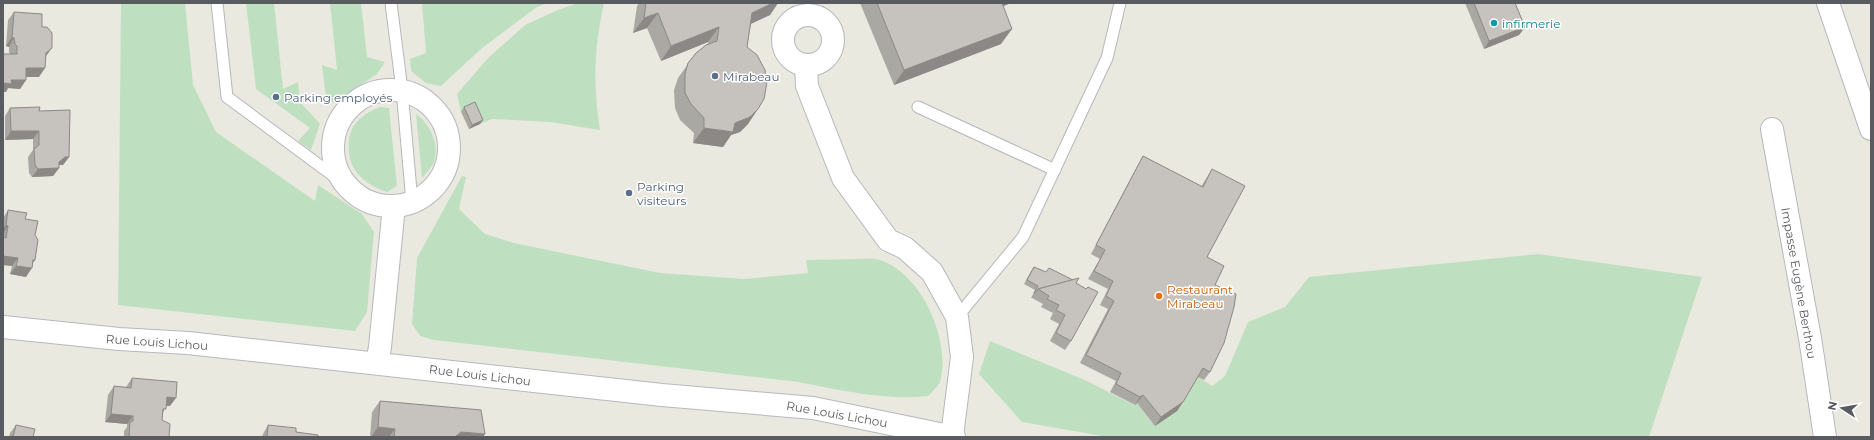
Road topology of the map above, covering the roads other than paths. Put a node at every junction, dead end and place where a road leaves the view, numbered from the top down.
1 (217, 3) edge
2 (391, 3) edge
3 (1120, 3) edge
4 (1828, 3) edge
5 (806, 66) dead end
6 (402, 90) junction
7 (918, 106) dead end
8 (1772, 128) dead end
9 (1871, 129) edge
10 (1055, 170) junction
11 (346, 185) junction
12 (403, 204) junction
13 (957, 317) junction
14 (3, 327) edge
15 (377, 363) junction
16 (953, 437) edge
17 (1825, 437) edge

1 - 11 lane
2 - 6 lane
3 - 10 lane
4 - 9 street
5 - 13 street
6 - 11 street
6 - 12 lane
6 - 12 street
7 - 10 lane
8 - 17 street, Impasse Eugène Berthou
10 - 13 lane
11 - 12 street
12 - 15 street
13 - 16 street
14 - 15 street, Rue Louis Lichou
15 - 16 street, Rue Louis Lichou

